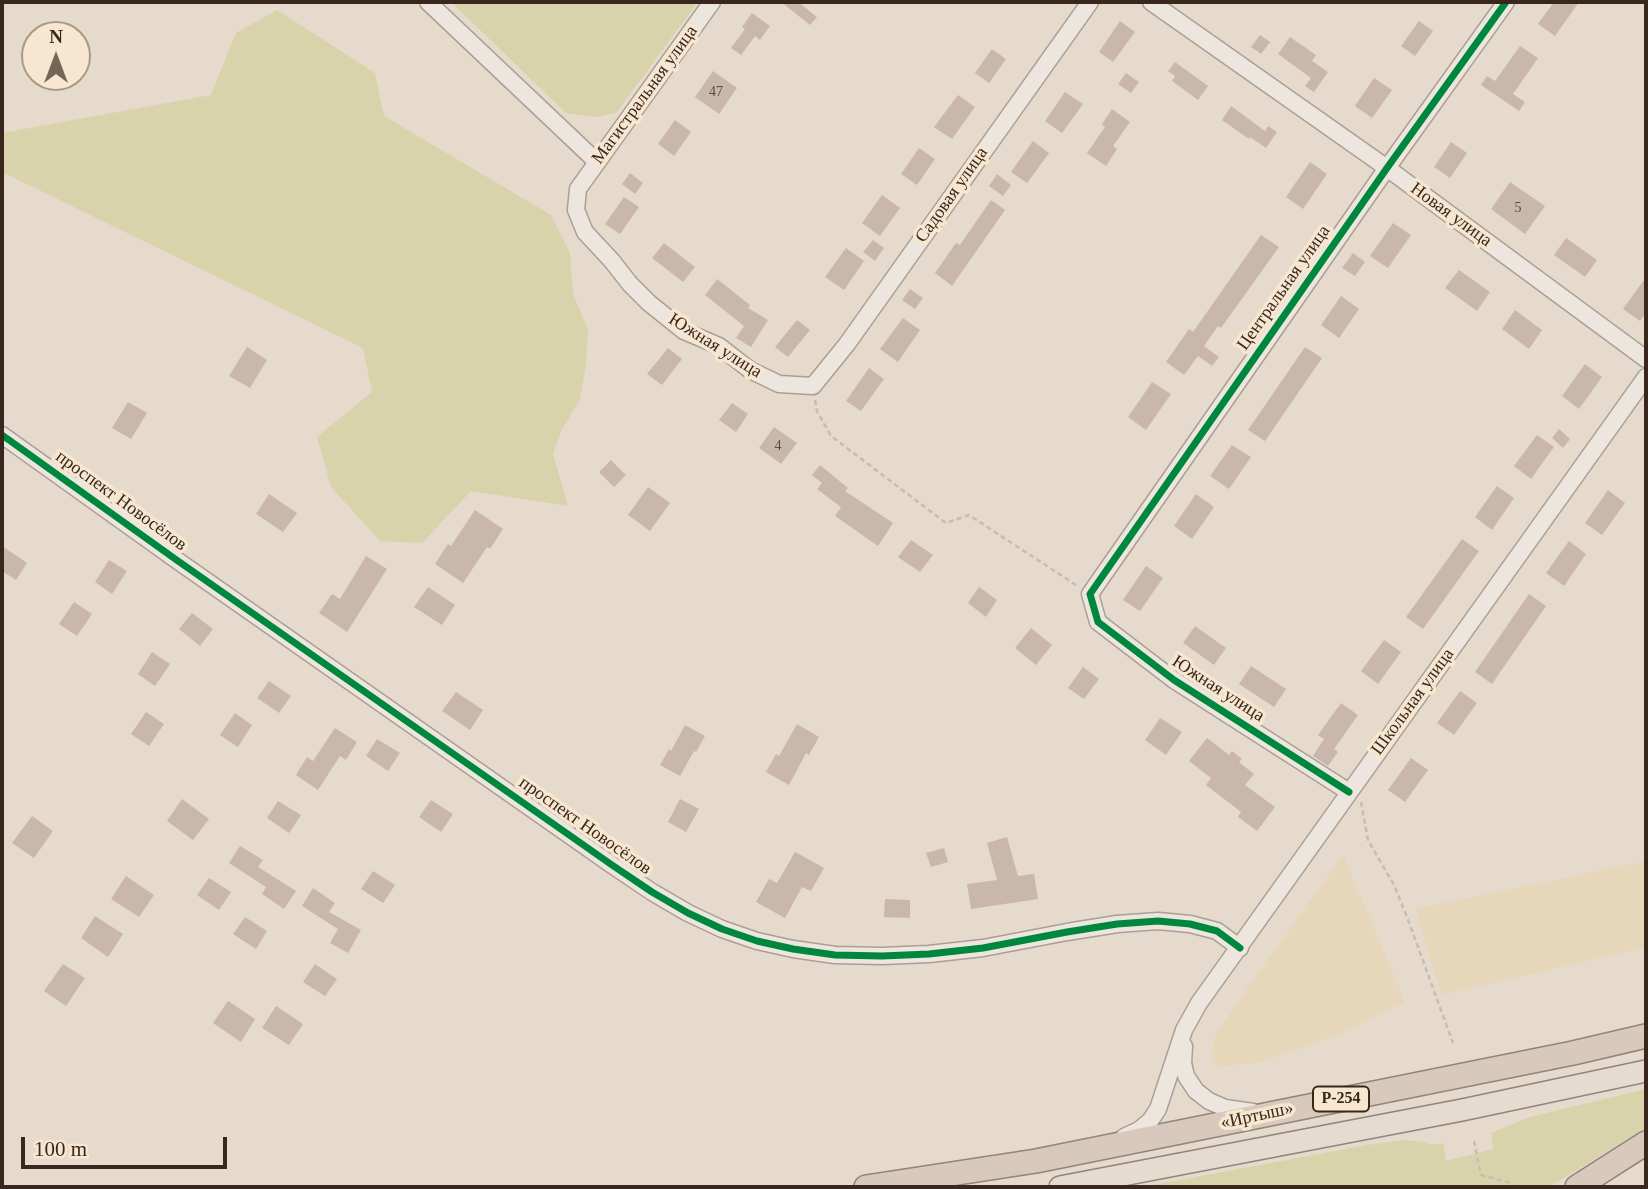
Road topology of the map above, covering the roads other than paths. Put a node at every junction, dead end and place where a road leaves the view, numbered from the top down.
1 (428, 2) edge
2 (712, 2) edge
3 (1090, 2) edge
4 (1151, 2) edge
5 (1506, 2) edge
6 (597, 162) junction
7 (1387, 168) junction
8 (578, 189) joint
9 (1646, 359) edge
10 (1646, 377) edge
11 (813, 386) joint
12 (2, 435) edge
13 (1090, 594) joint
14 (1349, 792) junction
15 (1240, 948) junction
16 (1184, 1030) junction
17 (1646, 1036) edge
18 (1646, 1071) edge
19 (1265, 1114) junction
20 (1646, 1143) edge
21 (1097, 1149) junction
22 (1036, 1161) junction
23 (866, 1187) edge
24 (911, 1187) edge
25 (1060, 1187) edge
26 (1577, 1187) edge

1 - 6 street
2 - 6 street, Магистральная улица
3 - 11 street, Садовая улица
4 - 7 street, Новая улица
5 - 7 street, Центральная улица
6 - 8 street, Магистральная улица
7 - 9 street, Новая улица
7 - 13 street, Центральная улица
8 - 11 street, Южная улица
10 - 14 street, Школьная улица
12 - 15 street, проспект Новосёлов
13 - 14 street, Южная улица
14 - 15 street, Школьная улица
15 - 16 street, Школьная улица
16 - 19 street
16 - 21 street, Школьная улица
17 - 19 highway, «Иртыш» / Р-254
18 - 25 main road
19 - 21 highway, «Иртыш» / Р-254
20 - 26 highway
21 - 22 highway, «Иртыш» / Р-254
22 - 23 highway, «Иртыш» / Р-254
22 - 24 main road

